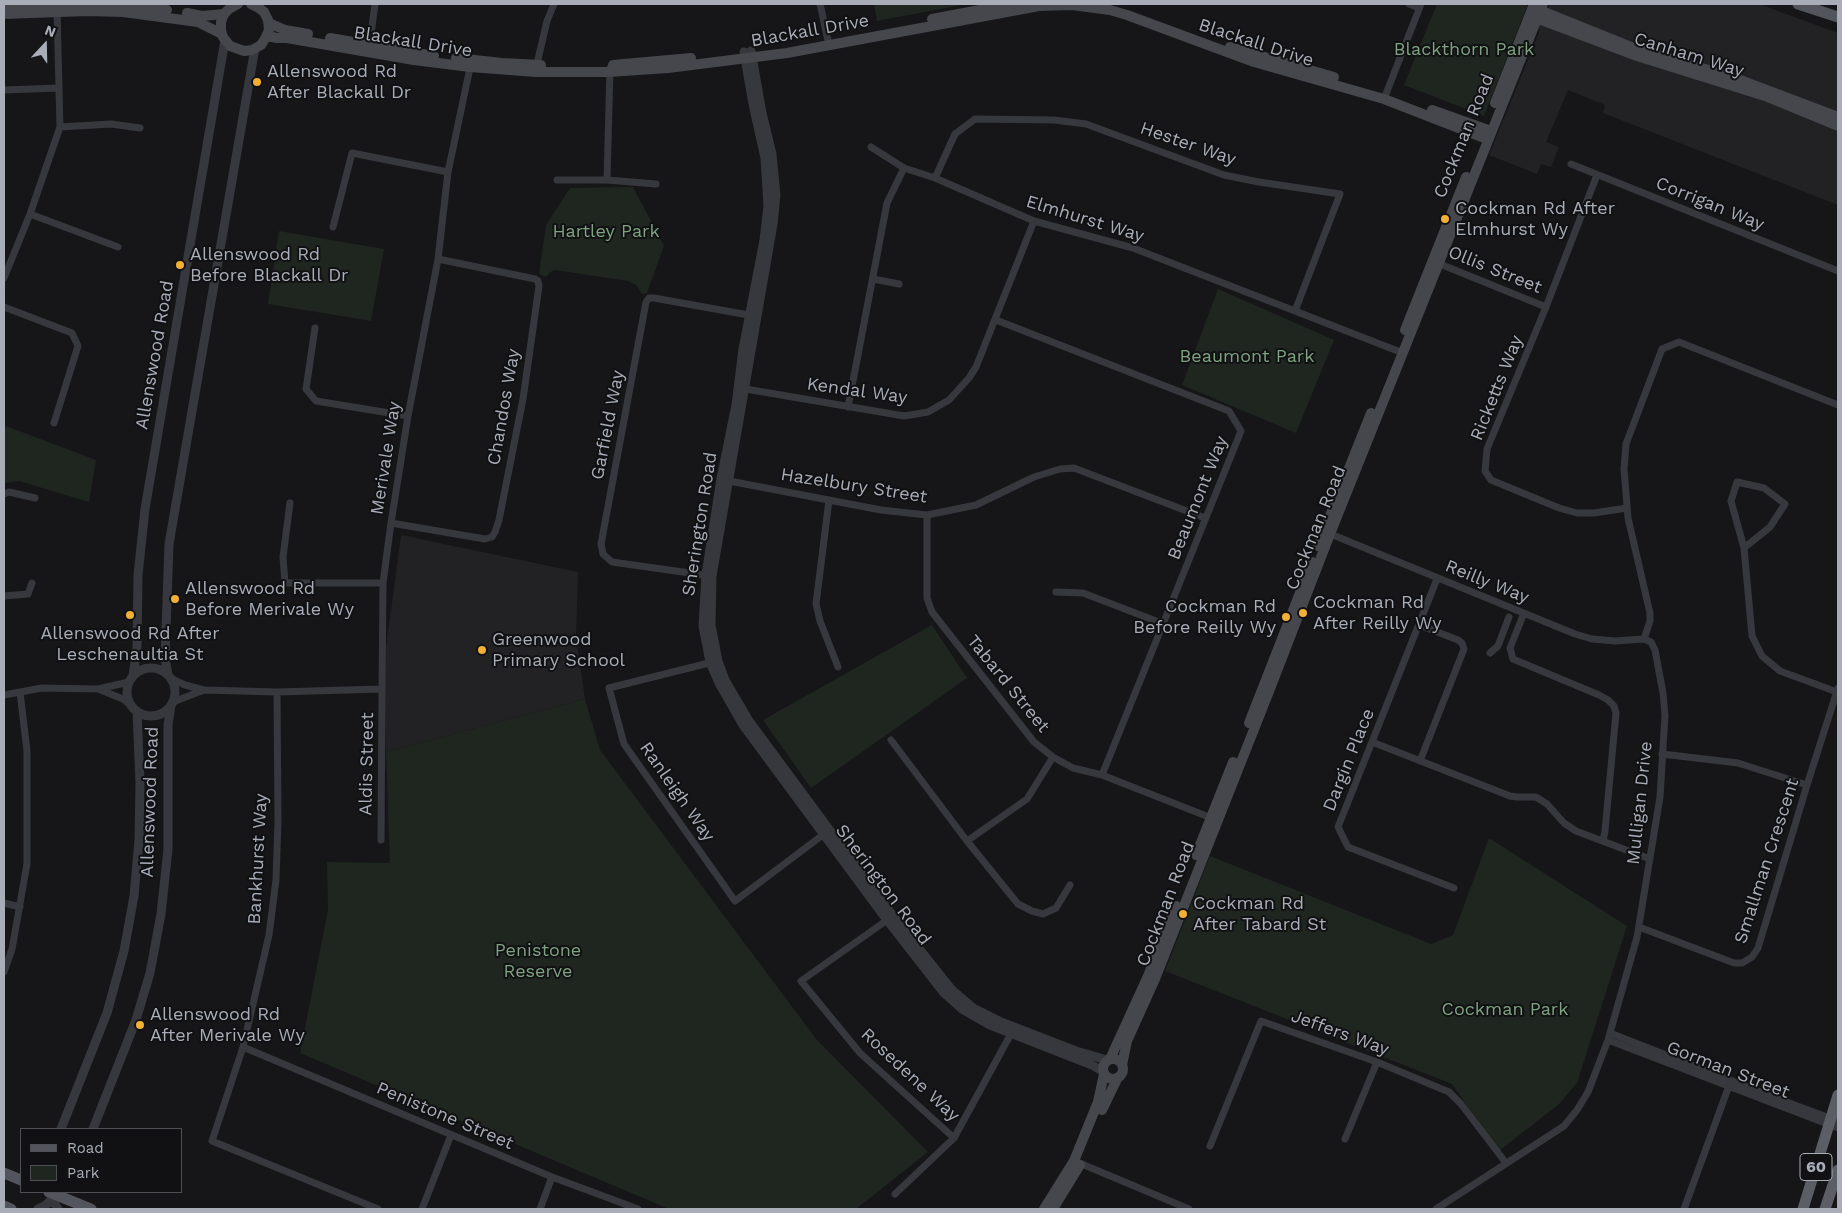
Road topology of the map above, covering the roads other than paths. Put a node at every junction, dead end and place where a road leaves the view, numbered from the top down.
1 (238, 4) edge
2 (251, 4) edge
3 (376, 4) edge
4 (554, 4) edge
5 (820, 4) edge
6 (1112, 4) edge
7 (1409, 4) edge
8 (1798, 4) edge
9 (1012, 5) edge
10 (1420, 6) edge
11 (4, 7) edge
12 (123, 7) edge
13 (15, 8) edge
14 (264, 8) edge
15 (57, 9) junction
16 (228, 9) edge
17 (1536, 10) edge
18 (4, 14) edge
19 (1838, 17) edge
20 (268, 23) junction
21 (267, 36) junction
22 (224, 37) junction
23 (828, 42) junction
24 (255, 48) junction
25 (369, 48) junction
26 (748, 55) junction
27 (471, 64) junction
28 (536, 69) junction
29 (610, 69) junction
30 (59, 88) junction
31 (4, 90) edge
32 (1385, 96) junction
33 (1838, 117) edge
34 (1838, 126) edge
35 (60, 127) junction
36 (140, 128) dead end
37 (1486, 134) junction
38 (871, 146) dead end
39 (1571, 164) dead end
40 (904, 168) junction
41 (448, 172) junction
42 (1597, 175) junction
43 (935, 178) junction
44 (556, 180) dead end
45 (607, 180) junction
46 (656, 184) dead end
47 (30, 214) junction
48 (1034, 222) junction
49 (333, 227) dead end
50 (118, 247) dead end
51 (438, 260) junction
52 (1436, 262) junction
53 (1838, 271) edge
54 (4, 278) edge
55 (872, 279) junction
56 (899, 284) dead end
57 (4, 307) edge
58 (1546, 307) junction
59 (1295, 311) junction
60 (754, 316) junction
61 (996, 320) junction
62 (315, 328) dead end
63 (1400, 352) junction
64 (742, 389) junction
65 (1838, 403) edge
66 (848, 407) junction
67 (408, 416) junction
68 (54, 423) dead end
69 (724, 480) junction
70 (4, 494) edge
71 (34, 498) dead end
72 (829, 500) junction
73 (290, 503) dead end
74 (1628, 508) junction
75 (928, 515) junction
76 (1204, 518) junction
77 (391, 523) junction
78 (1327, 533) junction
79 (1744, 548) junction
80 (709, 576) junction
81 (1437, 578) junction
82 (32, 583) dead end
83 (383, 583) junction
84 (1056, 592) dead end
85 (4, 596) edge
86 (1524, 613) junction
87 (1509, 617) dead end
88 (1164, 624) junction
89 (1419, 625) junction
90 (1644, 639) junction
91 (1490, 652) dead end
92 (714, 662) junction
93 (838, 667) dead end
94 (169, 676) junction
95 (131, 679) junction
96 (98, 689) junction
97 (382, 689) junction
98 (204, 690) junction
99 (1838, 690) edge
100 (20, 692) junction
101 (277, 692) junction
102 (4, 695) edge
103 (172, 703) junction
104 (135, 709) junction
105 (891, 740) dead end
106 (1372, 742) junction
107 (1662, 754) junction
108 (1053, 757) junction
109 (1420, 761) junction
110 (1102, 775) junction
111 (1807, 785) junction
112 (1214, 819) junction
113 (827, 832) junction
114 (381, 840) dead end
115 (967, 841) junction
116 (1603, 841) junction
117 (1650, 860) junction
118 (1070, 885) dead end
119 (1454, 888) dead end
120 (4, 903) edge
121 (20, 908) junction
122 (890, 918) junction
123 (1639, 927) junction
124 (4, 972) edge
125 (1013, 1031) junction
126 (1609, 1037) junction
127 (243, 1047) junction
128 (1108, 1059) junction
129 (1377, 1062) junction
130 (1122, 1065) junction
131 (1103, 1073) junction
132 (1116, 1079) junction
133 (1730, 1083) junction
134 (1838, 1095) edge
135 (1834, 1123) edge
136 (61, 1128) edge
137 (93, 1128) edge
138 (451, 1134) junction
139 (954, 1138) junction
140 (1345, 1139) dead end
141 (1210, 1146) dead end
142 (1077, 1162) junction
143 (1506, 1164) junction
144 (1838, 1170) edge
145 (4, 1172) edge
146 (20, 1174) edge
147 (552, 1177) junction
148 (20, 1180) edge
149 (75, 1193) edge
150 (53, 1194) edge
151 (895, 1194) dead end
152 (4, 1206) edge
153 (86, 1207) edge
154 (11, 1209) edge
155 (38, 1209) edge
156 (58, 1209) edge
157 (378, 1209) edge
158 (422, 1209) edge
159 (540, 1209) edge
160 (638, 1209) edge
161 (1044, 1209) edge
162 (1054, 1209) edge
163 (1189, 1209) edge
164 (1436, 1209) edge
165 (1684, 1209) edge
166 (1803, 1209) edge
167 (1826, 1209) edge

1 - 16 main road
2 - 14 main road
3 - 25 street
4 - 28 street
5 - 23 street
6 - 32 main road, Blackall Drive
7 - 10 street
8 - 19 main road
9 - 23 main road, Blackall Drive
9 - 32 main road, Blackall Drive
10 - 32 street
11 - 13 main road
12 - 15 main road
12 - 16 main road
12 - 22 main road
13 - 15 main road
13 - 18 main road
14 - 20 main road
15 - 30 street
16 - 22 main road
17 - 33 main road, Canham Way
17 - 34 main road, Canham Way
17 - 37 main road, Cockman Road
20 - 21 main road
20 - 25 main road, Blackall Drive
21 - 24 main road
21 - 25 main road, Blackall Drive
22 - 24 main road
22 - 95 street, Allenswood Road
23 - 26 main road, Blackall Drive
24 - 94 street
25 - 27 main road, Blackall Drive
26 - 29 main road, Blackall Drive
26 - 60 street, Sherington Road
27 - 28 main road, Blackall Drive
27 - 41 street, Merivale Way
28 - 29 main road, Blackall Drive
29 - 45 street
30 - 31 street
30 - 35 street
32 - 37 main road, Blackall Drive
35 - 36 street
35 - 47 street
37 - 52 main road, Cockman Road
38 - 40 street
39 - 42 street, Corrigan Way
40 - 43 street, Elmhurst Way
40 - 55 street
41 - 49 street
41 - 51 street, Merivale Way
42 - 53 street, Corrigan Way
42 - 58 street, Ricketts Way
43 - 48 street, Elmhurst Way
43 - 59 street, Hester Way
44 - 45 street
45 - 46 street
47 - 50 street
47 - 54 street
48 - 59 street, Elmhurst Way
48 - 61 street, Kendal Way
51 - 67 street, Merivale Way
51 - 77 street, Chandos Way
52 - 58 street, Ollis Street
52 - 63 main road, Cockman Road
55 - 56 street
55 - 66 street
57 - 68 street
58 - 74 street, Ricketts Way
59 - 63 street, Elmhurst Way
60 - 64 street, Sherington Road
60 - 80 street, Garfield Way
61 - 66 street, Kendal Way
61 - 76 street, Beaumont Way
62 - 67 street
63 - 78 main road, Cockman Road
64 - 66 street, Kendal Way
64 - 69 street, Sherington Road
65 - 74 street
67 - 77 street, Merivale Way
69 - 72 street, Hazelbury Street
69 - 80 street, Sherington Road
70 - 71 street
72 - 75 street, Hazelbury Street
72 - 93 street
73 - 83 street
74 - 90 street
75 - 76 street, Hazelbury Street
75 - 108 street, Tabard Street
76 - 88 street, Beaumont Way
77 - 83 street, Merivale Way
78 - 81 street, Reilly Way
78 - 112 main road, Cockman Road
79 - 79 street
79 - 99 street
80 - 92 street, Sherington Road
81 - 86 street, Reilly Way
81 - 89 street, Dargin Place
82 - 85 street
83 - 97 street, Merivale Way
84 - 88 street
86 - 90 street, Reilly Way
86 - 116 street
87 - 91 street
88 - 110 street, Beaumont Way
89 - 106 street, Dargin Place
89 - 109 street
90 - 107 street, Mulligan Drive
92 - 113 street, Sherington Road
92 - 113 street, Ranleigh Way
94 - 95 street
94 - 98 street
94 - 103 street
95 - 96 street
95 - 104 street
96 - 100 street
96 - 104 street
97 - 101 street
97 - 114 street, Aldis Street
98 - 101 street
98 - 103 street
99 - 111 street, Smallman Crescent
100 - 102 street
100 - 121 street
101 - 127 street, Bankhurst Way
103 - 104 street
103 - 137 street, Allenswood Road
104 - 136 street, Allenswood Road
105 - 115 street
106 - 109 street
106 - 119 street, Dargin Place
107 - 111 street
107 - 117 street, Mulligan Drive
108 - 110 street, Tabard Street
108 - 115 street
109 - 116 street
110 - 112 street, Tabard Street
111 - 123 street, Smallman Crescent
112 - 128 main road, Cockman Road
112 - 130 main road, Cockman Road
113 - 122 street, Sherington Road
115 - 118 street
116 - 117 street
117 - 123 street, Mulligan Drive
120 - 121 street
121 - 124 street
122 - 125 street, Sherington Road
122 - 139 street, Rosedene Way
123 - 126 street, Mulligan Drive
125 - 128 street, Sherington Road
125 - 131 street, Sherington Road
125 - 139 street
126 - 133 street, Gorman Street
126 - 143 street, Mulligan Drive
127 - 138 street, Penistone Street
127 - 157 street, Bankhurst Way
128 - 130 main road
128 - 131 main road
129 - 140 street
129 - 141 street, Jeffers Way
129 - 143 street, Jeffers Way
130 - 132 main road
131 - 132 main road
131 - 142 main road
132 - 142 main road
133 - 135 street, Gorman Street
133 - 165 street
134 - 135 highway, 60
135 - 166 highway, 60
138 - 147 street, Penistone Street
138 - 158 street
139 - 151 street
142 - 161 main road
142 - 162 main road
142 - 163 street
143 - 164 street, Mulligan Drive
144 - 167 highway, 60
145 - 146 main road
145 - 148 main road
147 - 159 street
147 - 160 street, Penistone Street
149 - 153 main road
150 - 153 main road
150 - 155 street
150 - 156 street
152 - 154 main road

